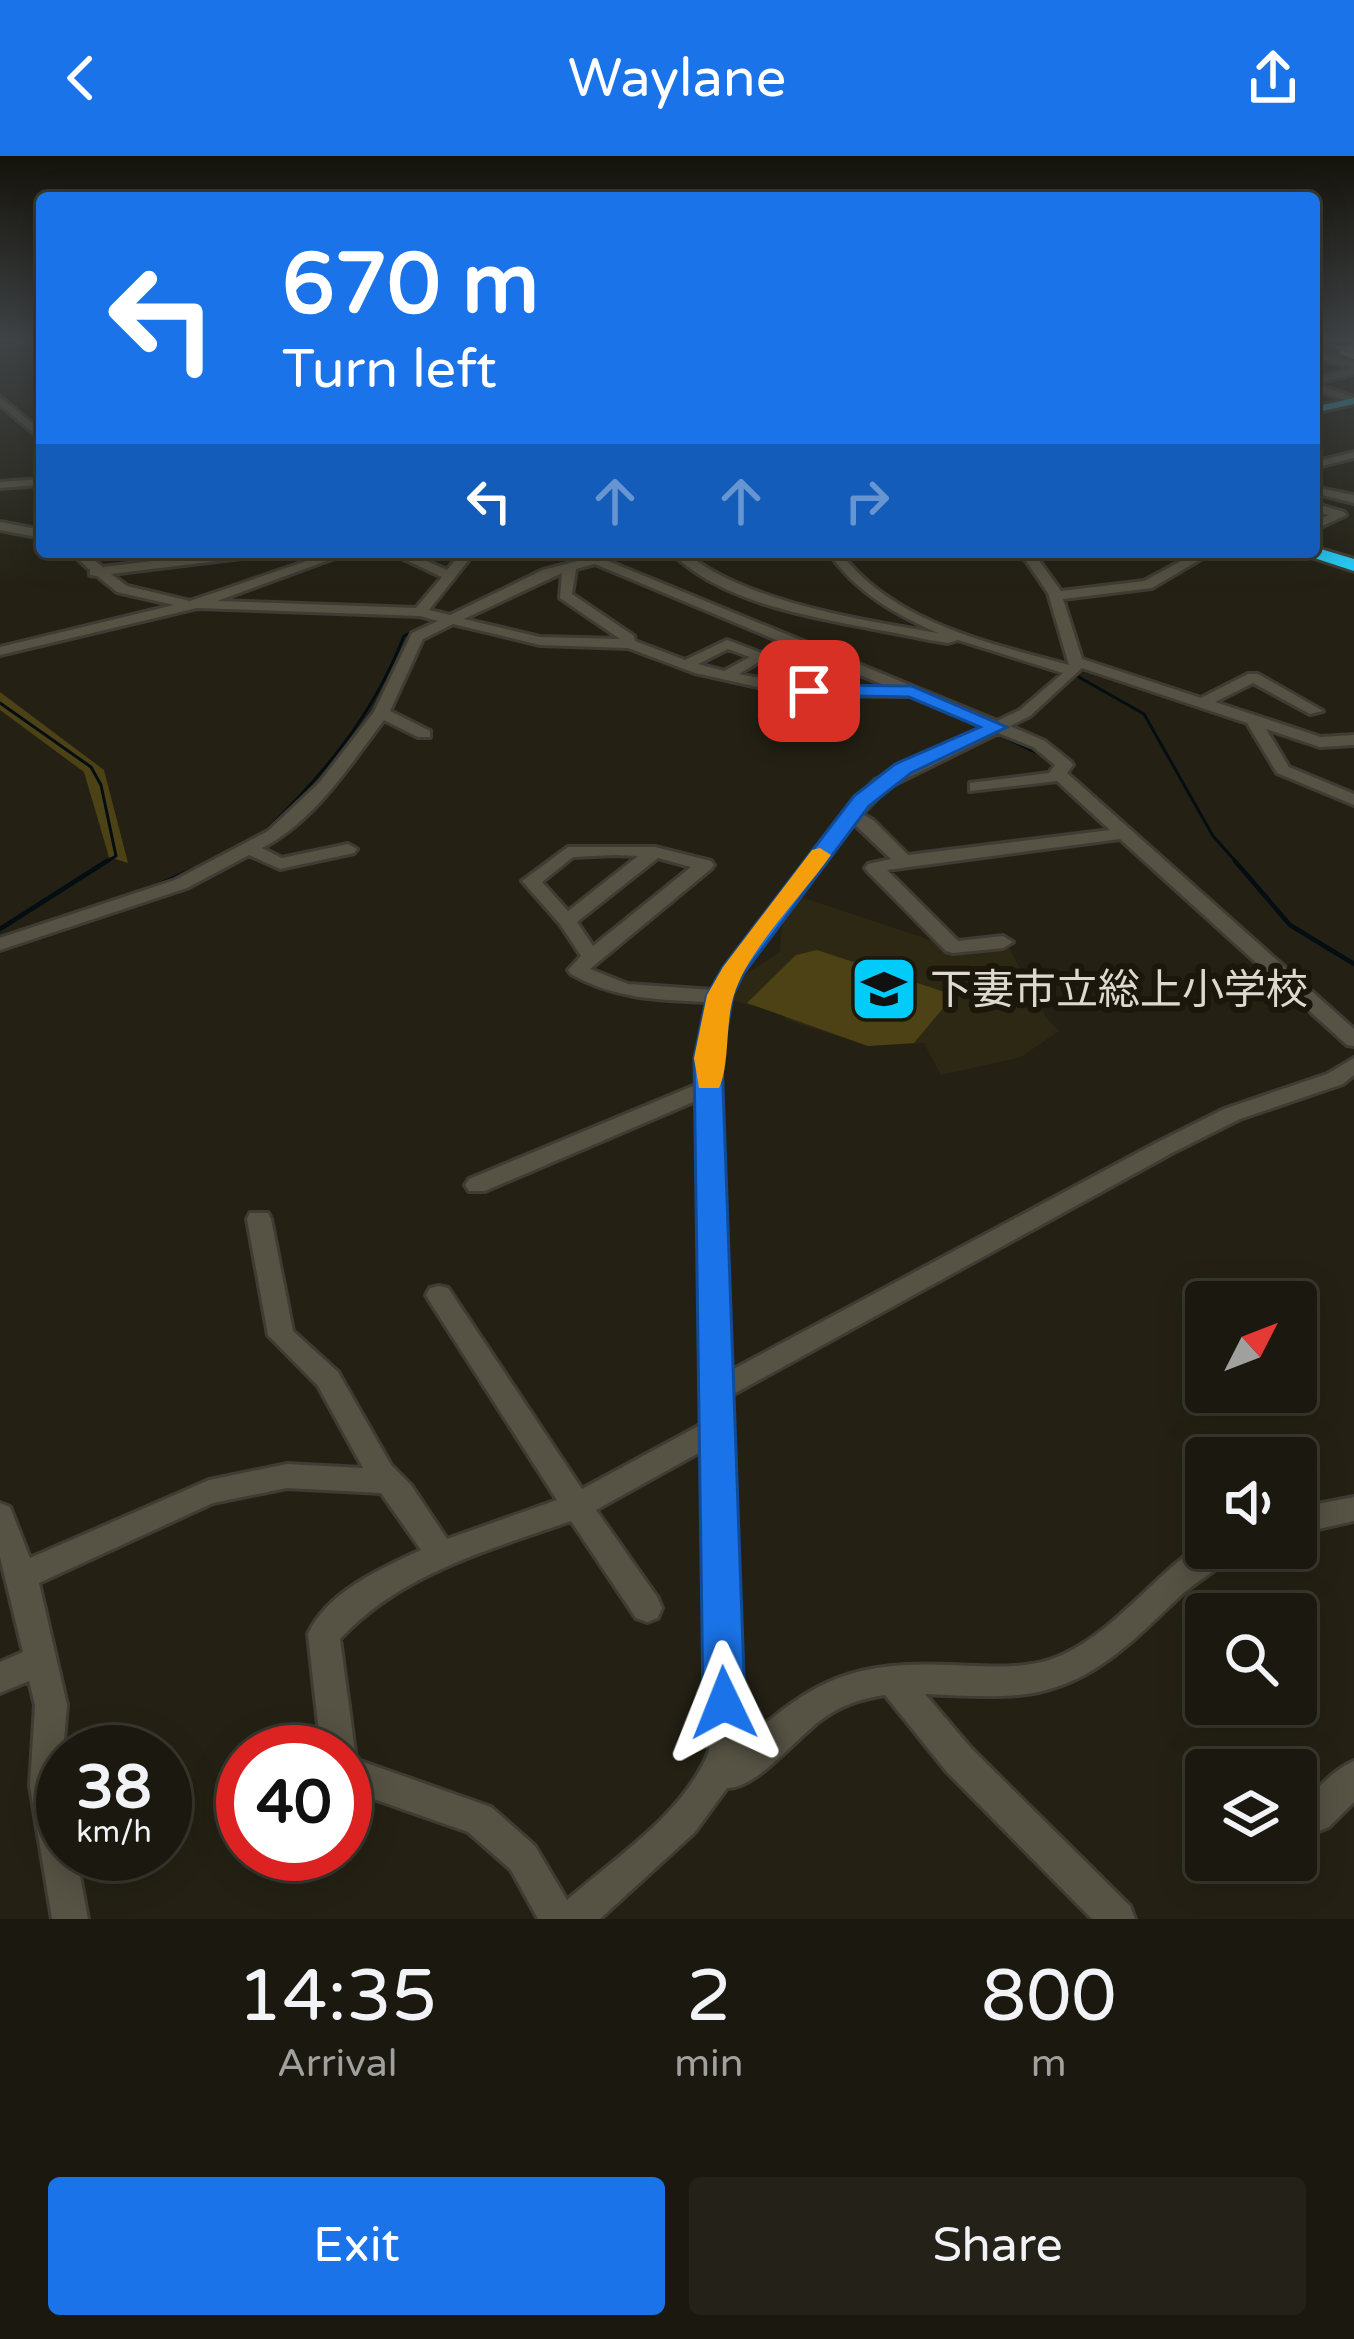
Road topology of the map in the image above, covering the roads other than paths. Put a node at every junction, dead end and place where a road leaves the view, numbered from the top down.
1 (1352, 457) edge
2 (1320, 464) edge
3 (36, 482) edge
4 (0, 485) edge
5 (1320, 492) edge
6 (1354, 500) edge
7 (0, 526) edge
8 (36, 533) edge
9 (1320, 554) edge
10 (82, 558) edge
11 (209, 558) edge
12 (328, 558) edge
13 (409, 558) edge
14 (464, 558) edge
15 (587, 558) edge
16 (596, 558) edge
17 (684, 558) edge
18 (838, 558) edge
19 (1031, 558) edge
20 (1196, 558) edge
21 (1354, 565) edge
22 (570, 566) junction
23 (95, 572) junction
24 (450, 576) junction
25 (1059, 595) junction
26 (194, 605) junction
27 (421, 612) junction
28 (449, 616) junction
29 (960, 635) junction
30 (0, 651) edge
31 (690, 662) junction
32 (1074, 666) junction
33 (731, 672) junction
34 (817, 691) junction
35 (912, 692) junction
36 (1206, 701) junction
37 (1315, 711) dead end
38 (381, 713) junction
39 (1251, 717) junction
40 (997, 727) junction
41 (424, 734) dead end
42 (1354, 740) edge
43 (1061, 771) junction
44 (976, 787) dead end
45 (1354, 800) edge
46 (851, 815) junction
47 (1125, 833) junction
48 (250, 849) junction
49 (348, 849) dead end
50 (655, 852) junction
51 (904, 862) junction
52 (567, 921) junction
53 (1003, 942) dead end
54 (0, 944) edge
55 (591, 957) junction
56 (720, 995) junction
57 (1354, 1040) edge
58 (1354, 1065) edge
59 (709, 1087) junction
60 (477, 1184) dead end
61 (259, 1219) dead end
62 (439, 1295) dead end
63 (716, 1391) junction
64 (717, 1429) junction
65 (388, 1481) junction
66 (577, 1506) junction
67 (1354, 1509) edge
68 (0, 1516) edge
69 (1317, 1517) edge
70 (442, 1556) junction
71 (1185, 1569) edge
72 (22, 1576) junction
73 (646, 1608) dead end
74 (41, 1660) junction
75 (0, 1678) edge
76 (894, 1682) junction
77 (335, 1725) edge
78 (721, 1772) junction
79 (1354, 1778) edge
80 (372, 1782) edge
81 (1317, 1815) dead end
82 (70, 1919) edge
83 (559, 1919) edge
84 (573, 1919) edge
85 (1117, 1919) edge

1 - 2 street
3 - 4 street
5 - 6 street
7 - 8 street
9 - 21 highway
10 - 23 street
11 - 23 street
12 - 26 street
13 - 24 street
14 - 24 street
15 - 22 street
16 - 35 street
17 - 29 street
18 - 29 street
19 - 25 street
20 - 25 street
22 - 28 street
22 - 31 street
23 - 26 street
24 - 27 street
25 - 32 street
26 - 27 street
26 - 30 street
27 - 28 street
28 - 34 street
28 - 38 street
29 - 32 street
31 - 33 street
31 - 33 street
32 - 36 street
32 - 40 street
33 - 34 street
34 - 35 street
35 - 40 street
36 - 37 street
36 - 39 street
38 - 41 street
38 - 48 street
39 - 42 street
39 - 45 street
40 - 43 street
40 - 46 street
43 - 44 street
43 - 47 street
46 - 51 street
46 - 56 street
47 - 51 street
47 - 57 street
48 - 49 street
48 - 54 street
50 - 52 street
50 - 52 street
50 - 55 street
51 - 53 street
52 - 55 street
55 - 56 street
56 - 59 street
58 - 63 street
59 - 60 street
59 - 63 street
61 - 65 street
62 - 66 street
63 - 64 street
64 - 66 street
64 - 78 street
65 - 70 street
65 - 72 street
66 - 70 street
66 - 73 street
67 - 69 street
68 - 72 street
70 - 77 street
71 - 76 street
72 - 74 street
74 - 75 street
74 - 82 street
76 - 78 street
76 - 85 street
78 - 84 street
79 - 81 street
80 - 83 street

